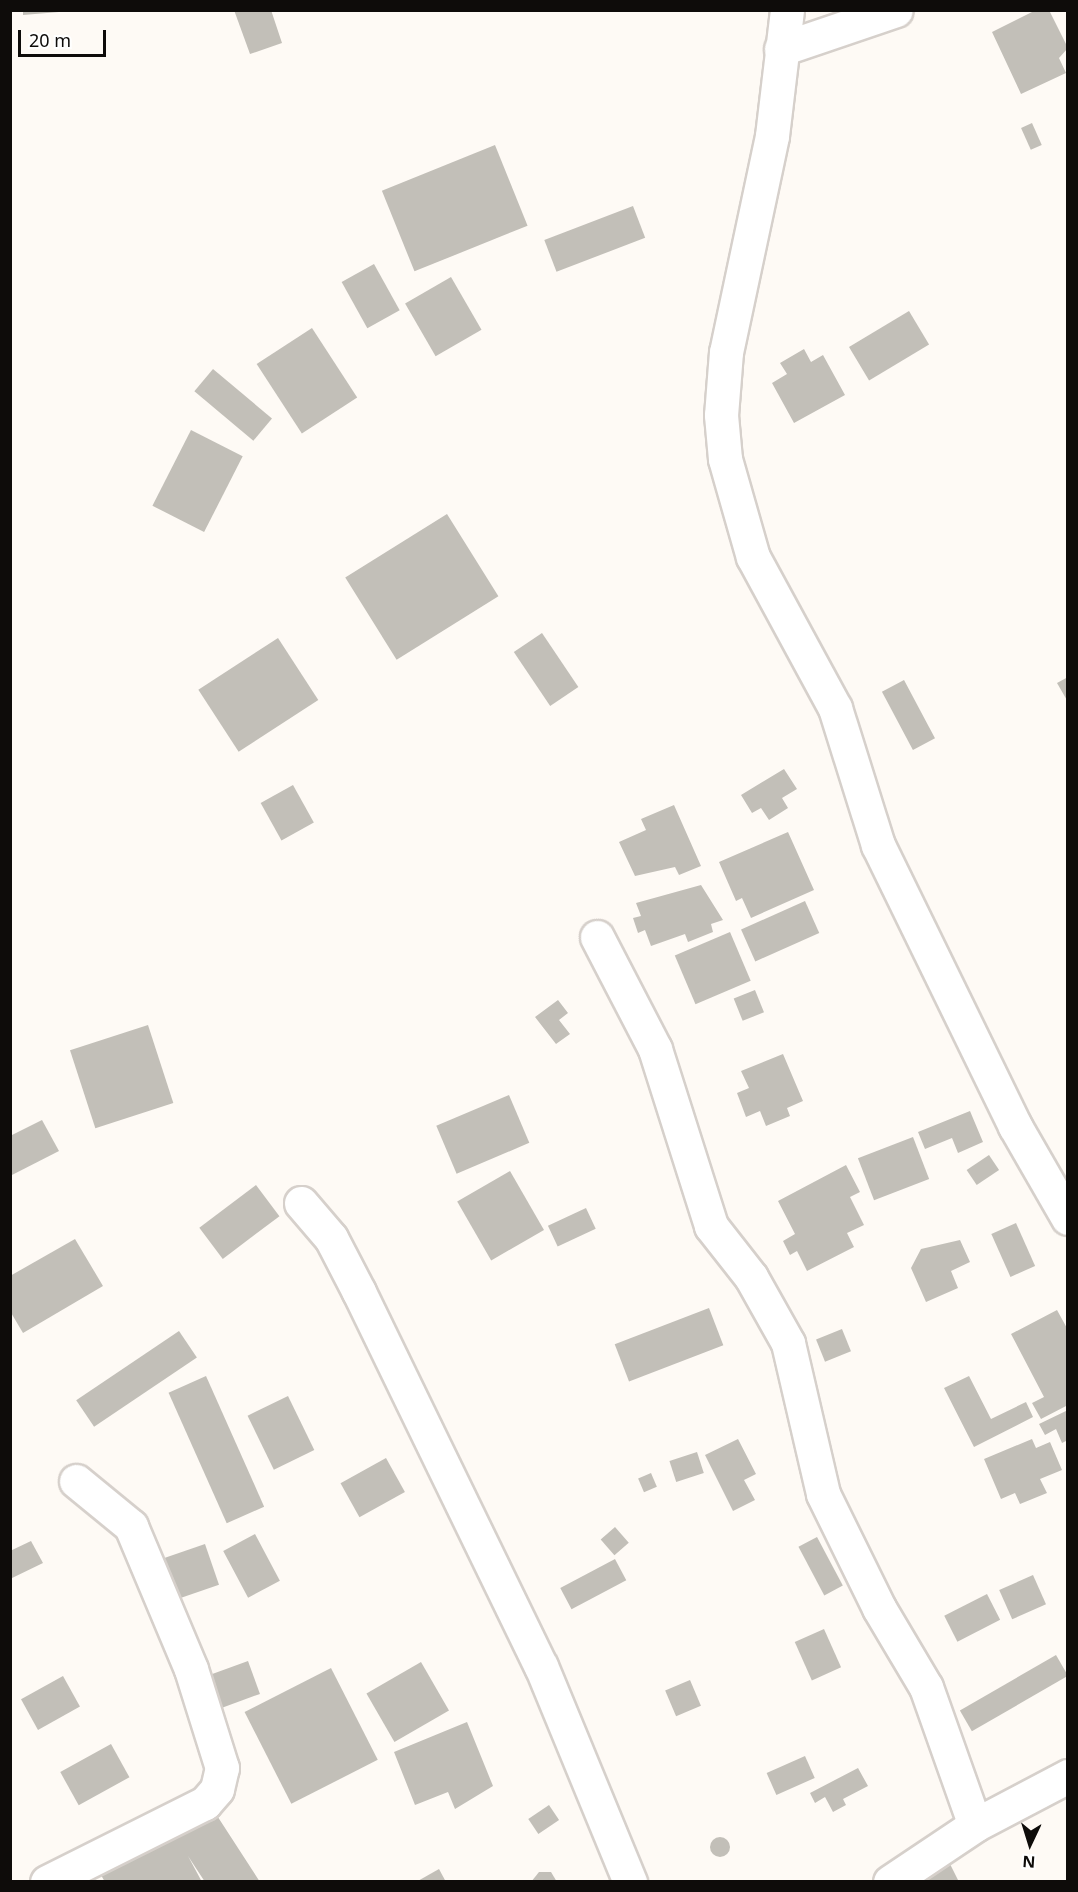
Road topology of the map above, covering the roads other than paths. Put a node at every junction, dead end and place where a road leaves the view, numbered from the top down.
1 (787, 10) edge
2 (896, 10) edge
3 (781, 49) junction
4 (597, 937) dead end
5 (301, 1203) dead end
6 (1068, 1218) edge
7 (76, 1481) dead end
8 (1068, 1776) edge
9 (975, 1825) junction
10 (47, 1881) edge
11 (630, 1881) edge
12 (891, 1881) edge

1 - 3 street
2 - 3 street
3 - 6 street
4 - 9 street
5 - 11 street
7 - 10 street
8 - 9 street
9 - 12 street

